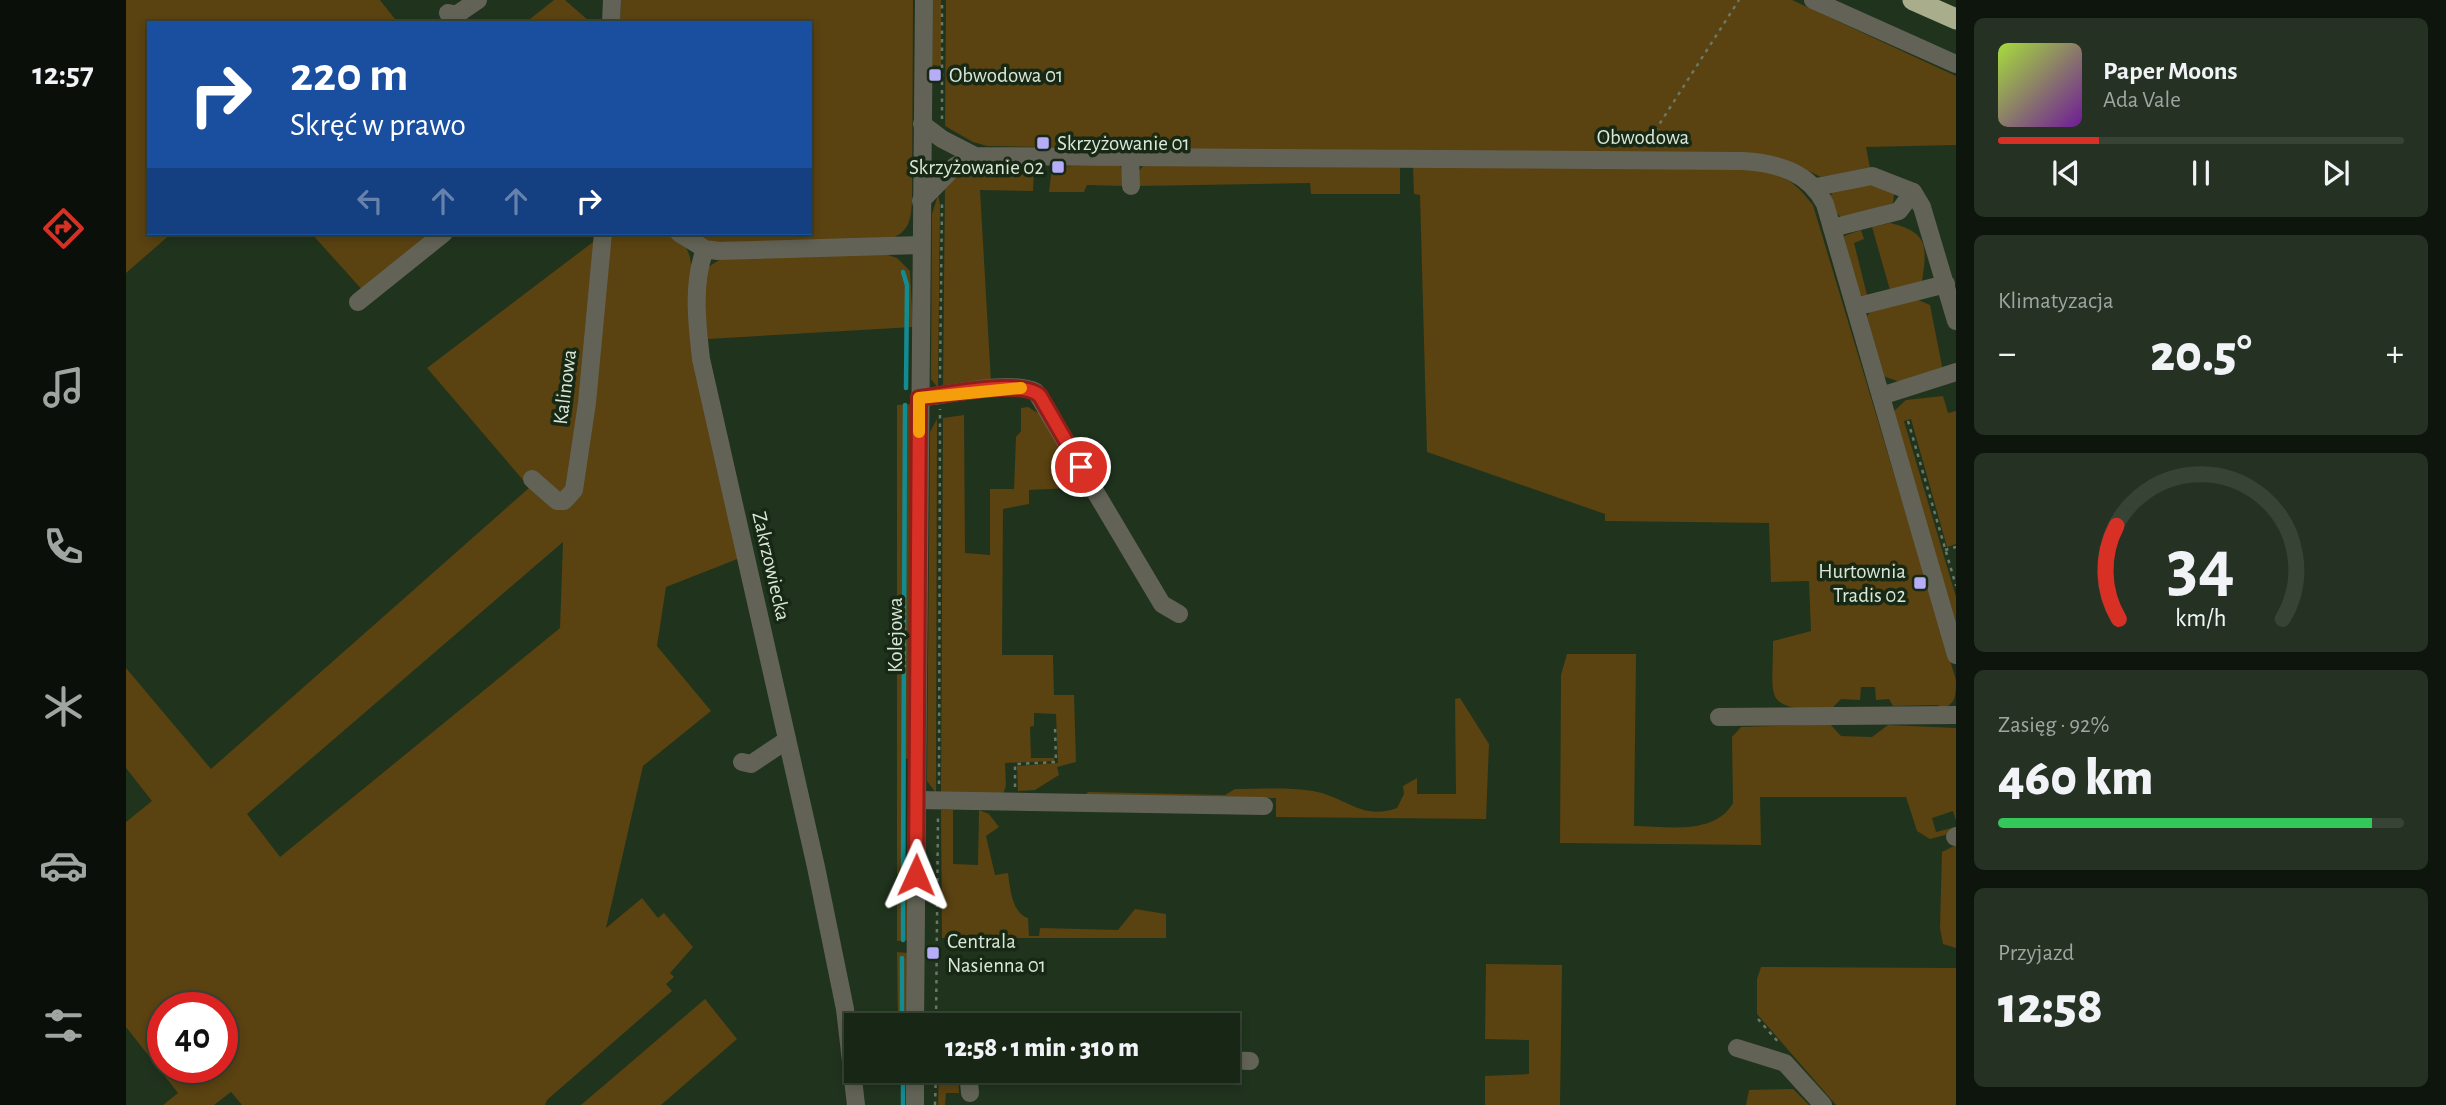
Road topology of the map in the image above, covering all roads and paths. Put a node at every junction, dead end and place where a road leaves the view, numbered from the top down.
1 (478, 0) edge
2 (612, 0) edge
3 (924, 0) edge
4 (942, 0) edge
5 (1739, 0) edge
6 (1813, 0) edge
7 (1913, 0) edge
8 (448, 13) dead end
9 (1956, 19) edge
10 (611, 21) edge
11 (1956, 64) edge
12 (922, 124) junction
13 (942, 139) junction
14 (975, 156) junction
15 (1130, 156) junction
16 (1636, 160) junction
17 (942, 177) junction
18 (1131, 186) dead end
19 (1816, 187) junction
20 (1913, 192) junction
21 (922, 201) junction
22 (1832, 228) junction
23 (442, 235) edge
24 (603, 235) edge
25 (682, 235) edge
26 (921, 245) junction
27 (705, 250) junction
28 (1946, 284) junction
29 (358, 303) dead end
30 (1855, 307) junction
31 (1956, 321) edge
32 (1956, 372) edge
33 (940, 396) junction
34 (1881, 396) junction
35 (919, 398) junction
36 (1908, 421) dead end
37 (532, 479) dead end
38 (1956, 547) edge
39 (1945, 550) junction
40 (1956, 586) edge
41 (1180, 614) dead end
42 (1956, 655) edge
43 (1956, 715) edge
44 (1720, 717) dead end
45 (1055, 727) dead end
46 (787, 740) junction
47 (742, 762) dead end
48 (917, 800) junction
49 (939, 800) junction
50 (1016, 802) junction
51 (1264, 806) dead end
52 (915, 1013) edge
53 (936, 1013) edge
54 (1737, 1048) dead end
55 (1240, 1061) edge
56 (1250, 1061) dead end
57 (915, 1083) edge
58 (936, 1083) edge
59 (969, 1083) edge
60 (970, 1093) dead end
61 (856, 1105) edge
62 (915, 1105) edge
63 (935, 1105) edge
64 (1823, 1105) edge

1 - 8 street
2 - 10 street
3 - 12 street, Kolejowa
4 - 13 path
5 - 16 path
6 - 11 street
7 - 9 highway
12 - 13 street, Obwodowa
12 - 21 street, Kolejowa
13 - 14 street, Obwodowa
14 - 15 street, Obwodowa
14 - 17 street
15 - 16 street, Obwodowa
15 - 18 street
16 - 19 street, Obwodowa
17 - 21 street
17 - 33 path
19 - 20 street
19 - 22 street
20 - 22 street
20 - 28 street
21 - 26 street, Kolejowa
22 - 30 street
23 - 29 street
24 - 37 street, Kalinowa
25 - 27 street
26 - 27 street
26 - 35 street, Kolejowa
27 - 46 street, Zakrzowiecka
28 - 30 street
28 - 31 street
30 - 34 street
32 - 34 street
33 - 35 street
33 - 41 street
33 - 49 path
34 - 42 street
35 - 48 street, Kolejowa
36 - 39 path
38 - 39 path
39 - 40 path
43 - 44 street
45 - 50 path
46 - 47 street
46 - 61 street, Zakrzowiecka
48 - 49 street
48 - 52 street, Kolejowa
49 - 50 street
49 - 53 path
50 - 51 street
54 - 64 street
55 - 56 street
57 - 62 street
58 - 63 path
59 - 60 street

